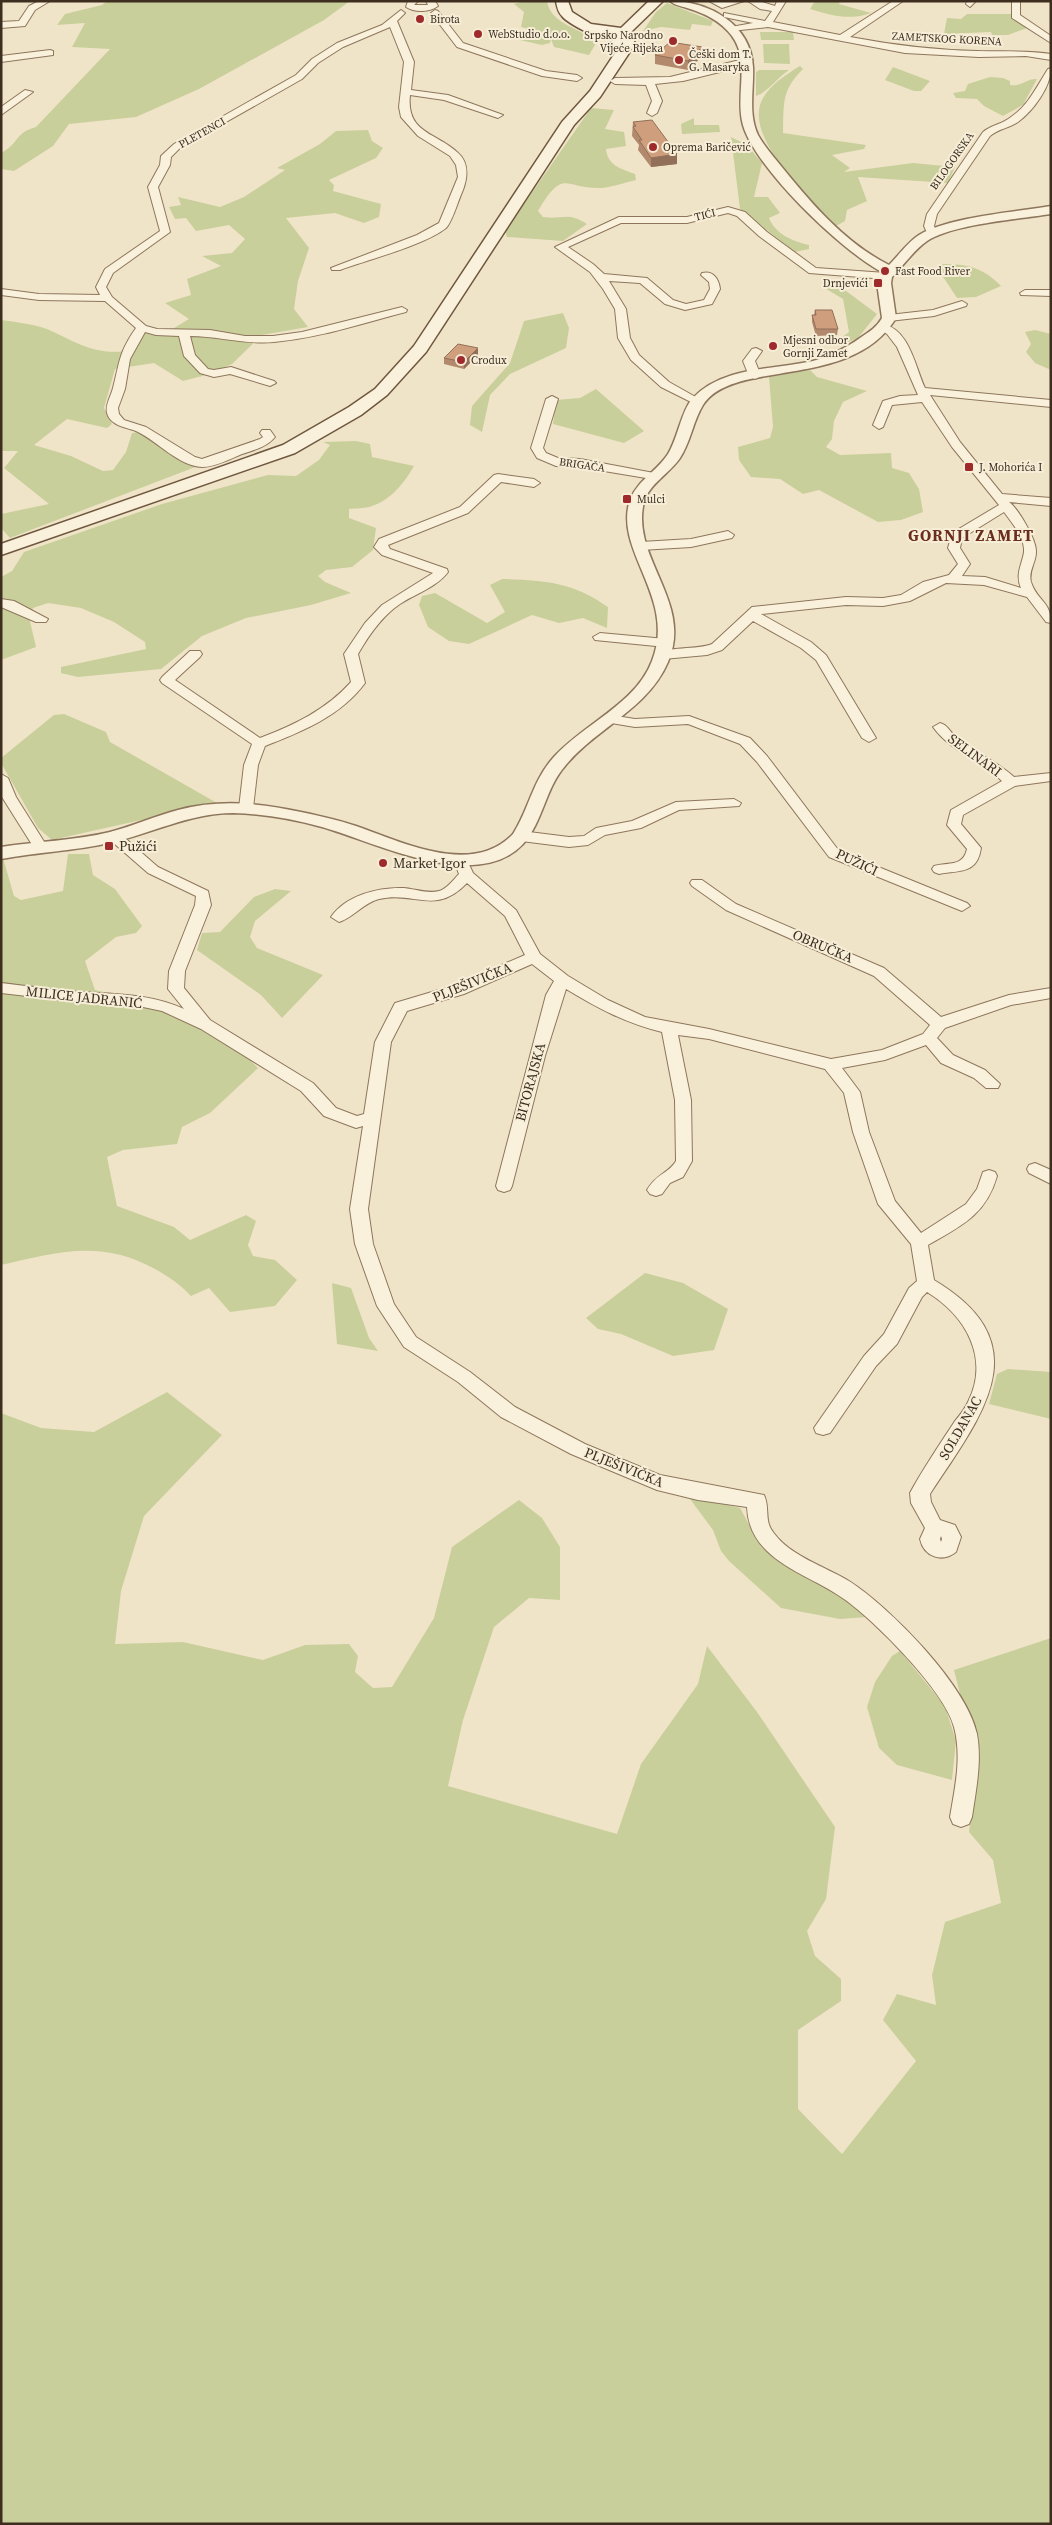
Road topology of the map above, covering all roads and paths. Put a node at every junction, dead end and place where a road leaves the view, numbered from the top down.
1 (46, 1) edge
2 (562, 1) edge
3 (713, 1) edge
4 (740, 1) edge
5 (752, 1) edge
6 (899, 1) edge
7 (1016, 1) edge
8 (655, 3) edge
9 (680, 3) edge
10 (432, 4) edge
11 (780, 5) edge
12 (413, 6) edge
13 (727, 15) dead end
14 (392, 21) junction
15 (768, 24) junction
16 (1, 25) edge
17 (734, 29) junction
18 (600, 30) junction
19 (842, 38) junction
20 (620, 39) junction
21 (1051, 40) edge
22 (50, 52) dead end
23 (1051, 56) edge
24 (1, 59) edge
25 (748, 65) junction
26 (1051, 71) edge
27 (577, 78) dead end
28 (616, 80) dead end
29 (650, 84) junction
30 (28, 92) dead end
31 (406, 92) junction
32 (1, 112) edge
33 (652, 113) dead end
34 (498, 116) dead end
35 (1051, 210) edge
36 (932, 233) junction
37 (336, 268) dead end
38 (880, 270) junction
39 (706, 275) dead end
40 (599, 276) junction
41 (1, 292) edge
42 (1025, 293) dead end
43 (1051, 293) edge
44 (105, 298) junction
45 (962, 304) dead end
46 (402, 310) dead end
47 (886, 323) junction
48 (142, 328) junction
49 (183, 333) junction
50 (756, 351) dead end
51 (755, 376) junction
52 (270, 383) dead end
53 (924, 395) junction
54 (552, 399) dead end
55 (697, 402) junction
56 (1051, 404) edge
57 (879, 425) dead end
58 (266, 433) dead end
59 (654, 478) junction
60 (534, 483) dead end
61 (1004, 501) junction
62 (1051, 502) edge
63 (728, 535) dead end
64 (641, 546) junction
65 (1, 550) edge
66 (953, 579) junction
67 (1032, 595) junction
68 (1, 603) edge
69 (752, 616) junction
70 (40, 619) dead end
71 (1051, 619) edge
72 (600, 637) dead end
73 (664, 649) junction
74 (195, 654) dead end
75 (610, 719) junction
76 (940, 727) dead end
77 (869, 738) dead end
78 (259, 743) junction
79 (1051, 777) edge
80 (1, 778) edge
81 (1011, 782) junction
82 (734, 803) dead end
83 (246, 808) junction
84 (114, 836) junction
85 (521, 836) junction
86 (41, 848) junction
87 (1, 853) edge
88 (464, 868) junction
89 (938, 869) dead end
90 (697, 883) dead end
91 (962, 906) dead end
92 (339, 917) dead end
93 (534, 957) junction
94 (563, 980) junction
95 (1, 988) edge
96 (1051, 993) edge
97 (939, 1024) junction
98 (207, 1025) junction
99 (670, 1028) junction
100 (929, 1038) junction
101 (831, 1065) junction
102 (992, 1084) dead end
103 (373, 1117) junction
104 (1035, 1169) dead end
105 (989, 1176) dead end
106 (1051, 1178) edge
107 (504, 1186) dead end
108 (656, 1190) dead end
109 (919, 1242) junction
110 (926, 1283) junction
111 (823, 1428) dead end
112 (936, 1530) dead end
113 (961, 1817) dead end

1 - 16 street
2 - 18 main road
3 - 4 street
5 - 11 street
6 - 19 street, ZAMETSKOG KORENA
7 - 21 street
8 - 18 main road
8 - 20 main road
9 - 17 street
10 - 12 street
10 - 27 street
11 - 15 street
12 - 14 street, PLETENCI
13 - 15 street, ZAMETSKOG KORENA
14 - 31 street
14 - 44 street, PLETENCI
15 - 17 street, ZAMETSKOG KORENA
15 - 19 street, ZAMETSKOG KORENA
17 - 25 street
18 - 20 main road
19 - 23 street, ZAMETSKOG KORENA
20 - 65 main road
22 - 24 street
25 - 29 street
25 - 38 street
26 - 36 street, BILOGORSKA
28 - 29 street
29 - 33 street
30 - 32 street
31 - 34 street
31 - 37 street
35 - 36 street
36 - 38 street
38 - 40 street, TIĆI
38 - 47 street
39 - 40 street
40 - 55 street, TIĆI
41 - 44 street
42 - 43 street
44 - 48 street
45 - 47 street
46 - 49 street
47 - 51 street
47 - 53 street
48 - 49 street
48 - 58 street
49 - 52 street
50 - 51 street
51 - 55 street
53 - 56 street
53 - 57 street
53 - 61 street
54 - 59 street, BRIGAČA
55 - 59 street
59 - 64 street
60 - 78 street
61 - 62 street
61 - 66 street
61 - 67 street
63 - 64 street
64 - 73 street
66 - 67 street
66 - 69 street
67 - 71 street
68 - 70 street
69 - 73 street
69 - 77 street
72 - 73 street
73 - 75 street
74 - 78 street
75 - 85 street
75 - 91 street, PUŽIĆI
76 - 81 street, SELINARI
78 - 83 street
79 - 81 street, SELINARI
80 - 86 street
81 - 89 street, SELINARI
82 - 85 street
83 - 84 street
83 - 88 street
84 - 86 street
84 - 98 street
85 - 88 street
86 - 87 street
88 - 92 street
88 - 93 street
90 - 97 street, OBRUČKA
93 - 94 street
93 - 103 street, PLJEŠIVIČKA
94 - 99 street
94 - 107 street, BITORAJSKA
95 - 98 street, MILICE JADRANIĆ
96 - 97 street
97 - 100 street
98 - 103 street
99 - 101 street
99 - 108 street
100 - 101 street
100 - 102 street
101 - 109 street
103 - 113 street, PLJEŠIVIČKA
104 - 106 street
105 - 109 street
109 - 110 street
110 - 111 street
110 - 112 street, SOLDANAC

